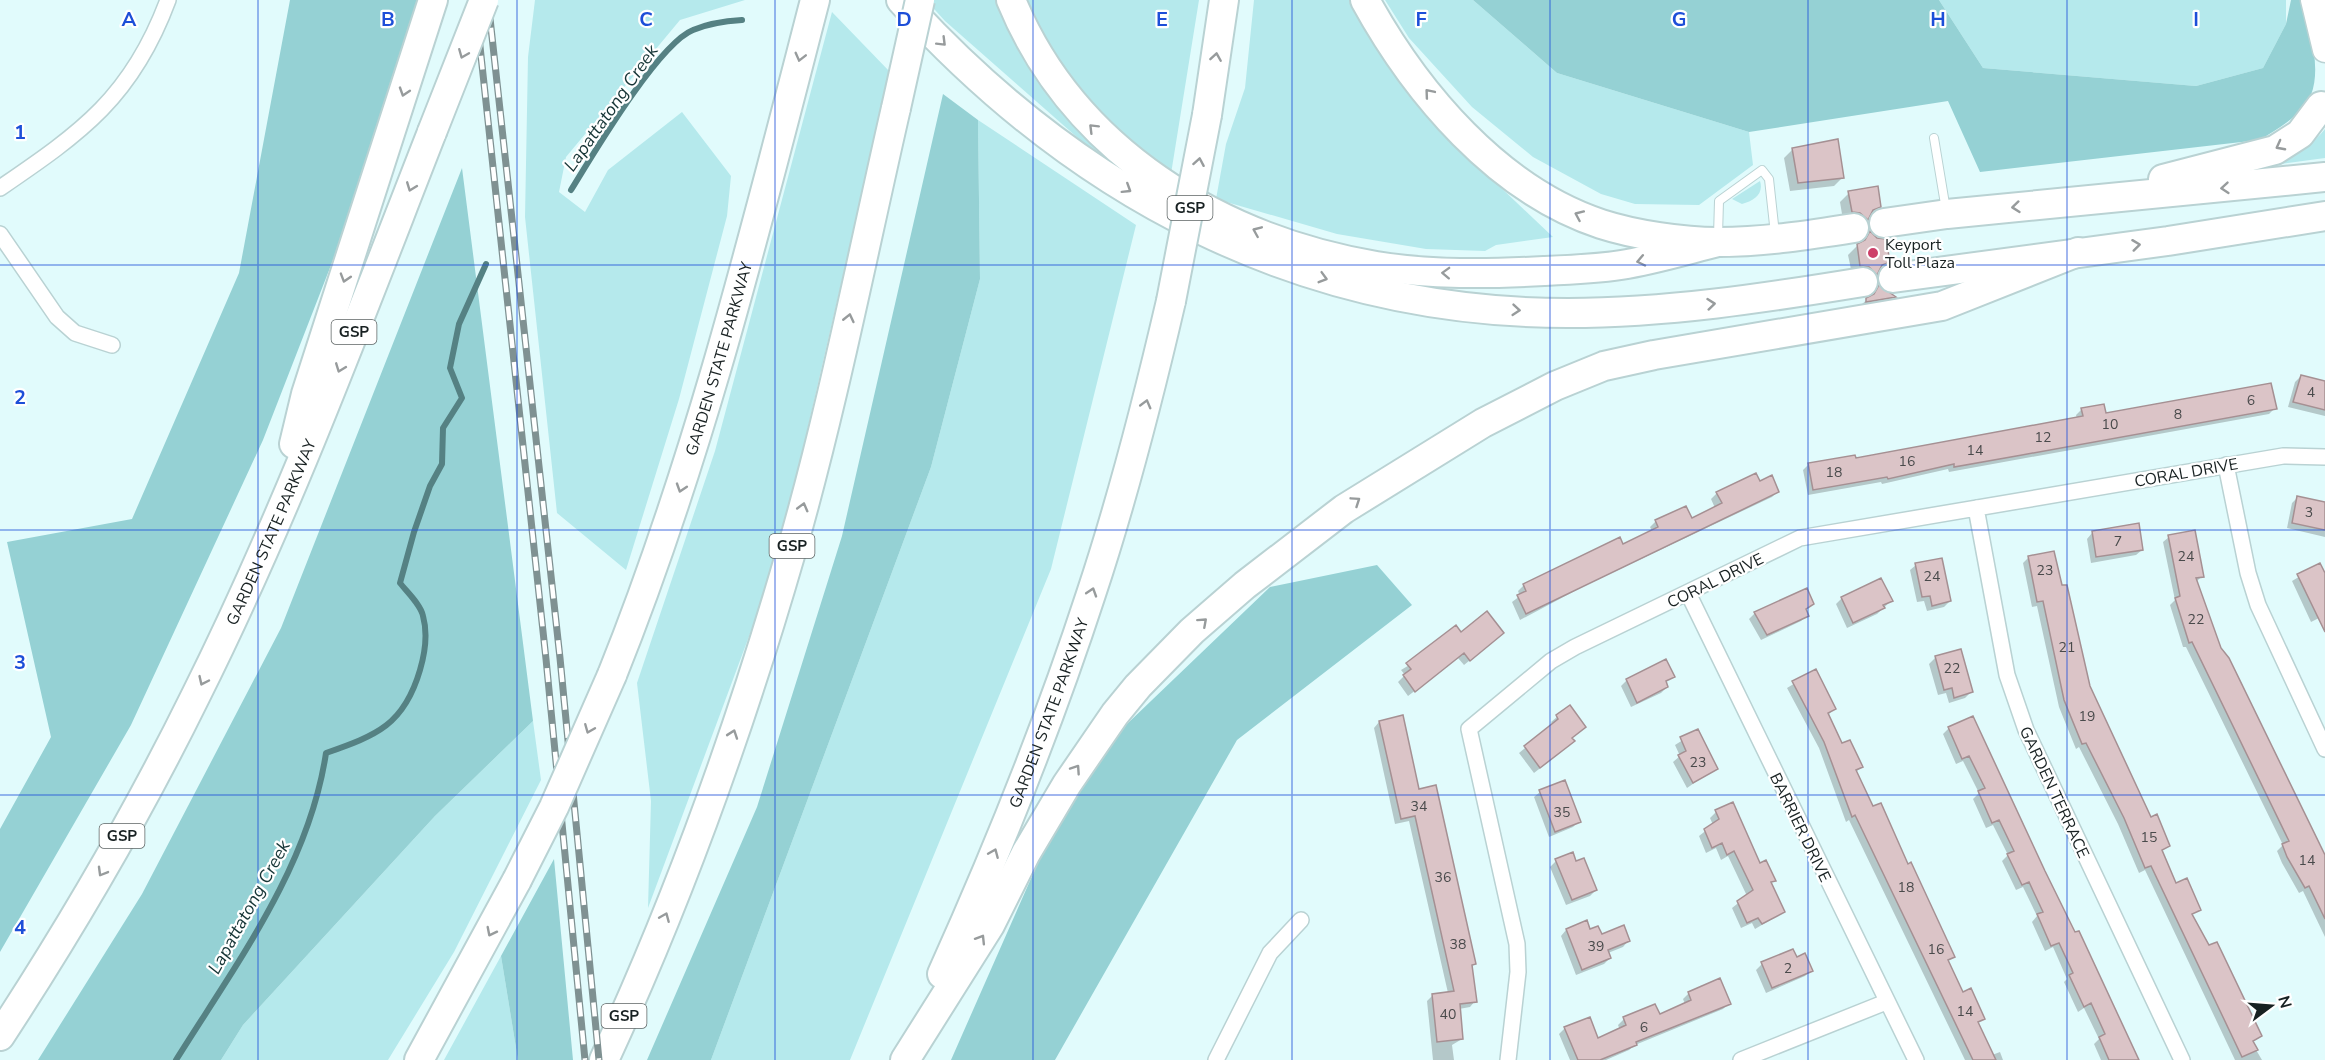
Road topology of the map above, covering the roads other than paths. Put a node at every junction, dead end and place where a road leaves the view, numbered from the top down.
1 (168, 0) edge
2 (433, 0) edge
3 (484, 0) edge
4 (814, 0) edge
5 (901, 0) edge
6 (920, 0) edge
7 (1011, 0) edge
8 (1224, 0) edge
9 (1365, 0) edge
10 (2313, 0) edge
11 (2325, 50) edge
12 (2324, 103) edge
13 (1934, 138) dead end
14 (2325, 177) edge
15 (0, 188) edge
16 (2074, 201) junction
17 (1947, 214) junction
18 (2325, 216) edge
19 (1884, 223) dead end
20 (1854, 228) dead end
21 (0, 234) edge
22 (1775, 238) junction
23 (1718, 242) junction
24 (2078, 252) junction
25 (1893, 278) dead end
26 (1863, 282) dead end
27 (112, 345) dead end
28 (2325, 457) edge
29 (2226, 465) junction
30 (1976, 508) junction
31 (272, 531) junction
32 (1688, 593) junction
33 (2325, 749) edge
34 (1301, 920) dead end
35 (1886, 1002) junction
36 (0, 1036) edge
37 (419, 1060) edge
38 (604, 1060) edge
39 (904, 1060) edge
40 (1216, 1060) edge
41 (1508, 1060) edge
42 (1741, 1060) edge
43 (1916, 1060) edge
44 (2182, 1060) edge

1 - 15 street
2 -> 31 highway
3 -> 31 highway, GARDEN STATE PARKWAY / GSP, bridge
4 -> 37 highway, GARDEN STATE PARKWAY, bridge
5 -> 26 highway
38 -> 6 highway, GSP, bridge
23 -> 7 highway
39 -> 8 highway, GARDEN STATE PARKWAY / GSP, bridge
23 -> 9 highway
10 - 11 main road
12 -> 16 highway
13 - 17 lane
14 -> 16 highway
16 -> 17 highway
17 - 19 highway
24 -> 18 highway
20 - 22 highway
21 - 27 street
22 - 23 highway
22 - 23 lane
24 - 25 highway
39 -> 24 highway
28 - 29 street, CORAL DRIVE
29 - 30 street, CORAL DRIVE
29 - 33 street
30 - 32 street, CORAL DRIVE
30 - 44 street, GARDEN TERRACE
31 -> 36 highway, GARDEN STATE PARKWAY / GSP
32 - 35 street, BARRIER DRIVE
32 - 41 street, CORAL DRIVE
34 - 40 street
35 - 42 street
35 - 43 street, BARRIER DRIVE

